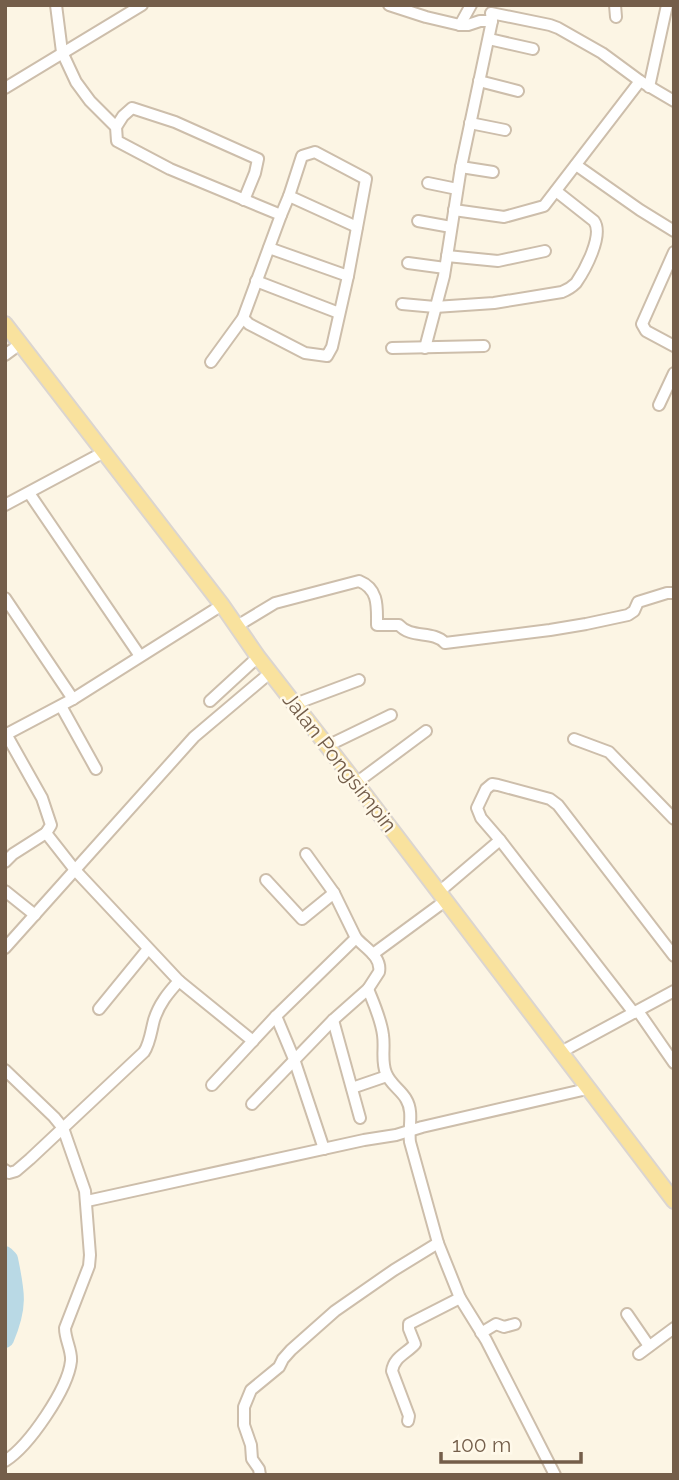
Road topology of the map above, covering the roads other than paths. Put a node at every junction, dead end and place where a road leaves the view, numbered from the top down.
1 (56, 5) edge
2 (142, 5) edge
3 (388, 5) edge
4 (471, 5) edge
5 (503, 5) edge
6 (667, 5) edge
7 (492, 17) junction
8 (460, 25) junction
9 (489, 38) junction
10 (533, 50) dead end
11 (62, 52) junction
12 (479, 81) junction
13 (645, 84) junction
14 (5, 88) edge
15 (518, 91) dead end
16 (674, 101) edge
17 (470, 123) junction
18 (116, 127) junction
19 (505, 130) dead end
20 (576, 165) junction
21 (461, 167) junction
22 (493, 172) dead end
23 (428, 183) dead end
24 (457, 189) junction
25 (556, 191) junction
26 (289, 196) junction
27 (244, 200) junction
28 (454, 210) junction
29 (281, 215) junction
30 (418, 221) dead end
31 (451, 226) junction
32 (358, 228) junction
33 (674, 232) edge
34 (269, 248) junction
35 (545, 251) dead end
36 (674, 252) edge
37 (447, 256) junction
38 (408, 262) dead end
39 (445, 268) junction
40 (348, 276) junction
41 (256, 281) junction
42 (402, 304) dead end
43 (435, 307) junction
44 (339, 313) junction
45 (243, 318) junction
46 (5, 324) edge
47 (20, 344) junction
48 (484, 346) dead end
49 (674, 346) edge
50 (392, 348) dead end
51 (425, 348) junction
52 (5, 355) edge
53 (211, 362) dead end
54 (674, 373) edge
55 (659, 405) dead end
56 (104, 452) junction
57 (29, 493) junction
58 (5, 505) edge
59 (674, 593) edge
60 (5, 598) edge
61 (222, 605) junction
62 (237, 626) junction
63 (140, 656) junction
64 (258, 657) junction
65 (271, 672) junction
66 (359, 680) dead end
67 (74, 699) junction
68 (210, 701) dead end
69 (295, 704) junction
70 (61, 706) junction
71 (391, 715) dead end
72 (426, 732) dead end
73 (6, 735) edge
74 (574, 739) dead end
75 (327, 746) junction
76 (96, 769) dead end
77 (356, 783) junction
78 (674, 819) edge
79 (46, 833) junction
80 (500, 839) junction
81 (306, 855) dead end
82 (5, 862) edge
83 (75, 870) junction
84 (265, 880) dead end
85 (5, 891) edge
86 (334, 893) junction
87 (442, 896) junction
88 (35, 915) junction
89 (356, 938) junction
90 (5, 948) edge
91 (148, 949) junction
92 (373, 954) junction
93 (674, 956) edge
94 (179, 981) junction
95 (368, 989) junction
96 (674, 991) edge
97 (99, 1009) dead end
98 (636, 1012) junction
99 (276, 1016) junction
100 (333, 1020) junction
101 (253, 1041) junction
102 (561, 1052) junction
103 (294, 1059) junction
104 (674, 1063) edge
105 (5, 1070) edge
106 (387, 1076) junction
107 (212, 1085) dead end
108 (352, 1088) junction
109 (587, 1089) junction
110 (252, 1104) dead end
111 (360, 1118) dead end
112 (63, 1128) junction
113 (409, 1132) junction
114 (324, 1149) junction
115 (5, 1170) edge
116 (87, 1201) junction
117 (674, 1201) edge
118 (438, 1243) junction
119 (460, 1298) junction
120 (627, 1314) dead end
121 (516, 1324) dead end
122 (674, 1328) edge
123 (481, 1333) junction
124 (649, 1346) junction
125 (639, 1354) dead end
126 (408, 1421) dead end
127 (5, 1461) edge
128 (260, 1475) edge
129 (555, 1475) edge

1 - 11 street
2 - 11 street
3 - 8 street
4 - 8 street
5 - 7 street
6 - 13 street
7 - 8 street
7 - 9 street
7 - 13 street
9 - 10 street
9 - 12 street
11 - 14 street
11 - 18 street
12 - 15 street
12 - 17 street
13 - 16 street
13 - 20 street
17 - 19 street
17 - 21 street
18 - 27 street
18 - 27 street
20 - 25 street
20 - 33 street
21 - 22 street
21 - 24 street
23 - 24 street
24 - 28 street
25 - 28 street
25 - 43 street
26 - 29 street
26 - 32 street
26 - 32 street
27 - 29 street
28 - 31 street
29 - 34 street
30 - 31 street
31 - 37 street
32 - 40 street
34 - 40 street
34 - 41 street
35 - 37 street
36 - 49 street
37 - 39 street
38 - 39 street
39 - 43 street
40 - 44 street
41 - 44 street
41 - 45 street
42 - 43 street
43 - 51 street
44 - 45 street
45 - 53 street
46 - 47 main road, Jalan Pongsimpin
47 - 52 street
47 - 56 main road, Jalan Pongsimpin
48 - 51 street
50 - 51 street
54 - 55 street
56 - 57 street
56 - 61 main road, Jalan Pongsimpin
57 - 58 street
57 - 63 street
59 - 62 street
60 - 67 street
61 - 62 main road, Jalan Pongsimpin
61 - 63 street
62 - 64 main road, Jalan Pongsimpin
63 - 67 street
64 - 65 main road, Jalan Pongsimpin
64 - 68 street
65 - 69 main road, Jalan Pongsimpin
65 - 83 street
66 - 69 street
67 - 70 street
69 - 75 main road, Jalan Pongsimpin
70 - 73 street
70 - 76 street
71 - 75 street
72 - 77 street
73 - 79 street
74 - 78 street
75 - 77 main road, Jalan Pongsimpin
77 - 87 main road, Jalan Pongsimpin
79 - 82 street
79 - 83 street
80 - 87 street
80 - 93 street
80 - 98 street
81 - 86 street
83 - 88 street
83 - 91 street
84 - 86 street
85 - 88 street
86 - 89 street
87 - 92 street
87 - 102 main road, Jalan Pongsimpin
88 - 90 street
89 - 92 street
89 - 99 street
91 - 94 street
91 - 97 street
92 - 95 street
94 - 101 street
94 - 112 street
95 - 100 street
95 - 106 street
96 - 98 street
98 - 102 street
98 - 104 street
99 - 101 street
99 - 103 street
100 - 103 street
100 - 108 street
101 - 107 street
102 - 109 main road, Jalan Pongsimpin
103 - 110 street
103 - 114 street
105 - 112 street
106 - 108 street
106 - 113 street
108 - 111 street
109 - 113 street
109 - 117 main road, Jalan Pongsimpin
112 - 115 street
112 - 116 street
113 - 114 street
113 - 118 street
114 - 116 street
116 - 127 street
118 - 119 street
118 - 128 street
119 - 123 street
119 - 126 street
120 - 124 street
121 - 123 street
122 - 124 street
123 - 129 street
124 - 125 street

